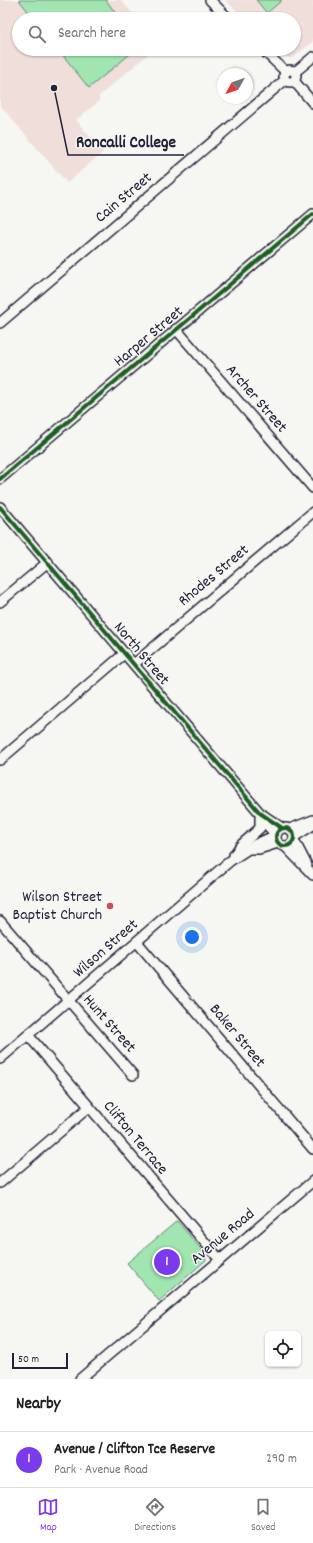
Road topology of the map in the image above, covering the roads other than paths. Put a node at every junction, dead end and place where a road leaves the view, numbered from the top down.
1 (210, 0) edge
2 (223, 12) edge
3 (269, 56) edge
4 (313, 57) edge
5 (290, 76) junction
6 (313, 104) edge
7 (313, 214) edge
8 (0, 322) edge
9 (176, 329) junction
10 (0, 479) edge
11 (313, 488) edge
12 (0, 506) edge
13 (313, 512) edge
14 (48, 562) junction
15 (0, 602) edge
16 (125, 653) junction
17 (134, 664) junction
18 (0, 760) edge
19 (262, 814) junction
20 (313, 820) edge
21 (313, 824) edge
22 (284, 837) junction
23 (230, 861) junction
24 (312, 875) edge
25 (0, 921) edge
26 (137, 942) junction
27 (68, 1000) junction
28 (28, 1035) junction
29 (0, 1058) edge
30 (133, 1075) dead end
31 (89, 1107) junction
32 (313, 1149) edge
33 (313, 1181) edge
34 (0, 1183) edge
35 (220, 1260) junction
36 (80, 1379) edge

1 - 2 street
3 - 5 street
4 - 5 street, Cain Street
5 - 6 street
5 - 8 street, Cain Street
7 - 9 street, Harper Street
9 - 10 street, Harper Street
9 - 11 street, Archer Street
12 - 14 street, North Street
13 - 17 street, Rhodes Street
14 - 15 street
14 - 16 street, North Street
16 - 17 street, North Street
16 - 18 street
17 - 19 street, North Street
19 - 22 street, North Street
19 - 23 street, Wilson Street
20 - 22 street
21 - 22 street
22 - 23 street, Wilson Street
22 - 24 street, North Street
23 - 26 street, Wilson Street
25 - 27 street, Hunt Street
26 - 27 street, Wilson Street
26 - 32 street, Baker Street
27 - 28 street, Wilson Street
27 - 30 street, Hunt Street
28 - 29 street, Wilson Street
28 - 31 street, Clifton Terrace
31 - 34 street
31 - 35 street, Clifton Terrace
33 - 35 street, Avenue Road
35 - 36 street, Avenue Road

